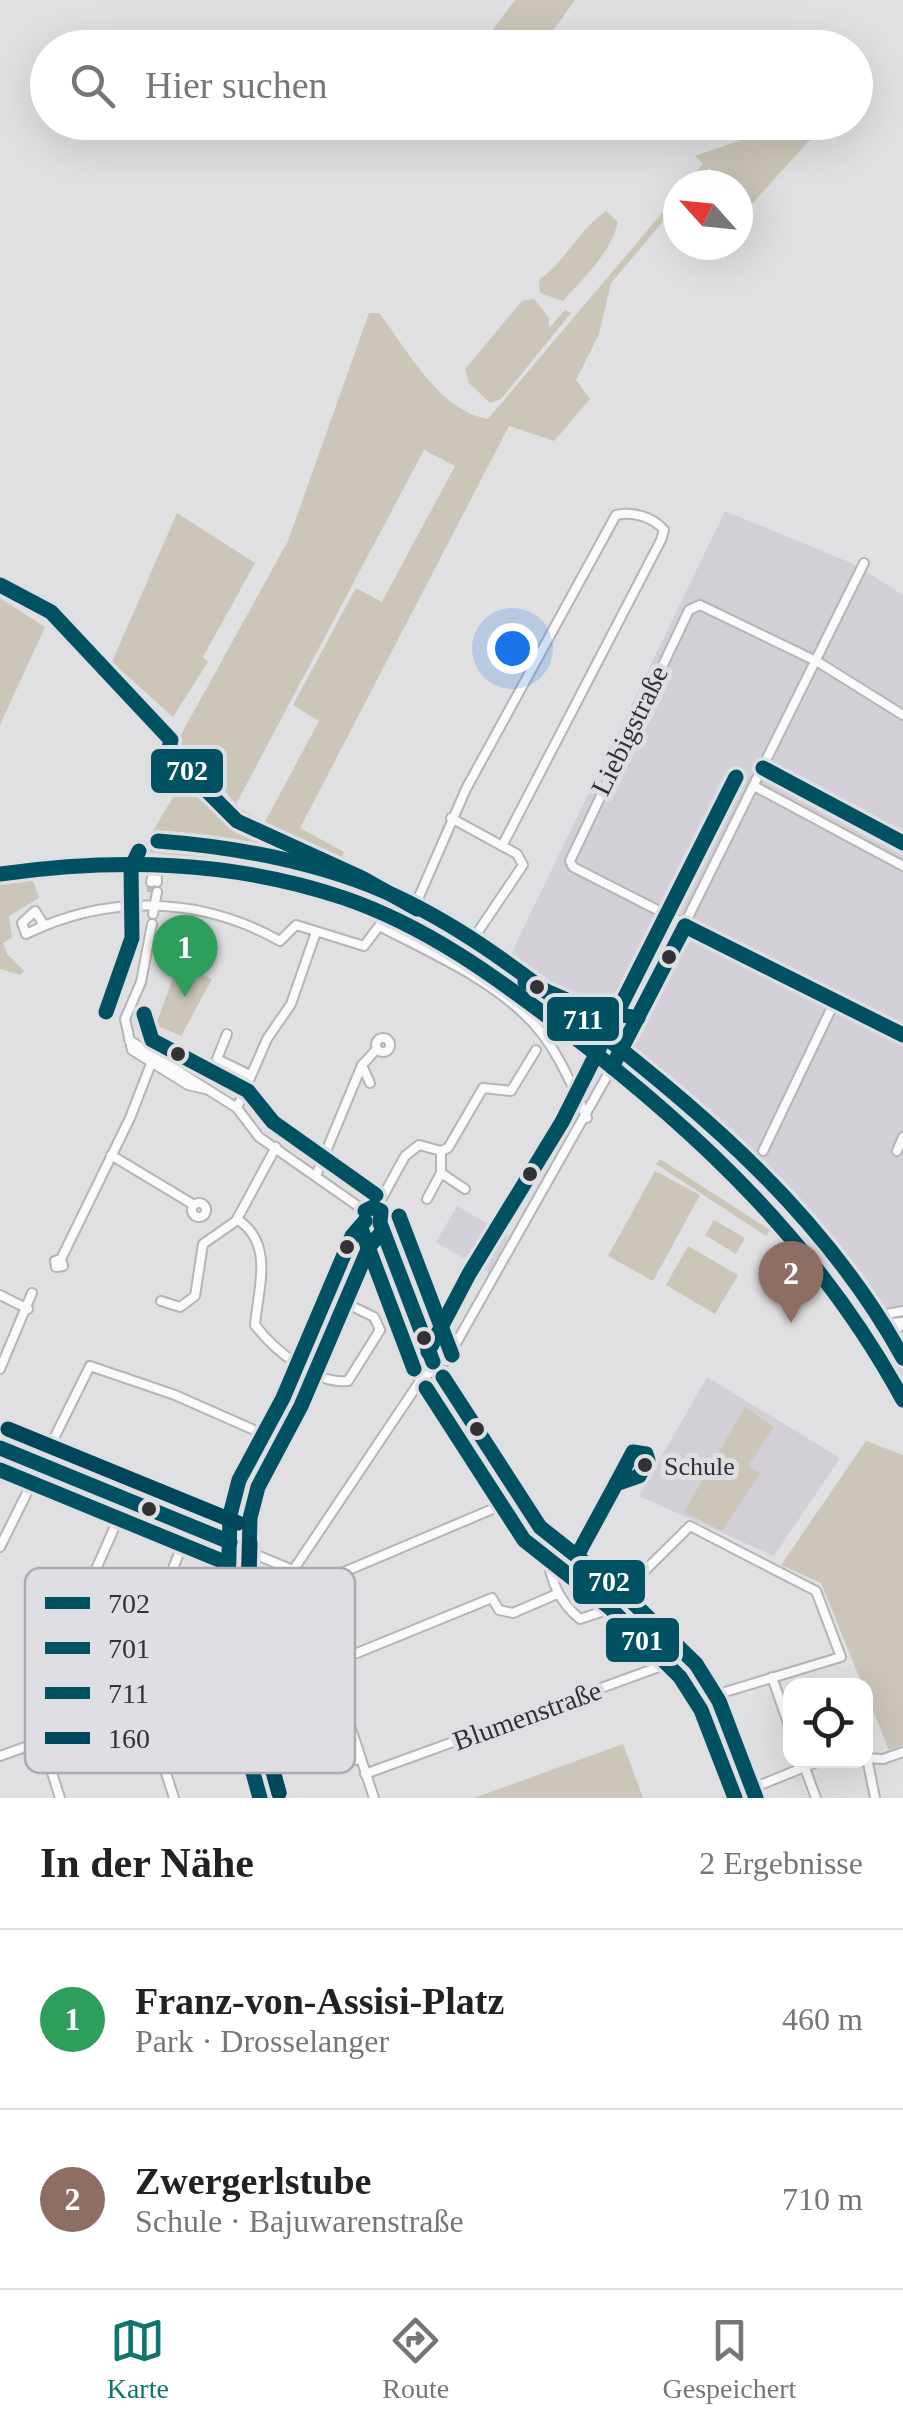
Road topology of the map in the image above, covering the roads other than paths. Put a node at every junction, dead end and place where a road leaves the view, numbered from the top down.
1 (864, 563) dead end
2 (0, 585) edge
3 (818, 662) junction
4 (903, 715) edge
5 (754, 786) junction
6 (451, 818) junction
7 (502, 846) junction
8 (156, 861) junction
9 (903, 866) edge
10 (0, 874) edge
11 (414, 908) junction
12 (153, 914) junction
13 (44, 925) dead end
14 (686, 926) junction
15 (316, 932) junction
16 (467, 948) junction
17 (834, 1003) junction
18 (638, 1018) junction
19 (227, 1034) dead end
20 (903, 1035) edge
21 (541, 1044) junction
22 (377, 1049) dead end
23 (152, 1060) junction
24 (362, 1065) junction
25 (612, 1067) junction
26 (250, 1075) junction
27 (370, 1083) dead end
28 (237, 1108) junction
29 (586, 1118) junction
30 (903, 1137) edge
31 (276, 1147) junction
32 (764, 1150) dead end
33 (441, 1151) junction
34 (896, 1151) dead end
35 (111, 1155) junction
36 (317, 1173) junction
37 (441, 1174) junction
38 (465, 1188) dead end
39 (428, 1199) dead end
40 (194, 1206) dead end
41 (376, 1208) junction
42 (365, 1211) junction
43 (237, 1219) junction
44 (364, 1222) junction
45 (380, 1223) junction
46 (61, 1259) dead end
47 (32, 1293) dead end
48 (326, 1294) junction
49 (0, 1295) edge
50 (161, 1301) dead end
51 (28, 1309) junction
52 (903, 1312) edge
53 (903, 1322) edge
54 (862, 1326) junction
55 (884, 1360) junction
56 (446, 1361) junction
57 (298, 1363) junction
58 (432, 1366) junction
59 (0, 1369) edge
60 (444, 1378) junction
61 (903, 1400) edge
62 (261, 1433) junction
63 (0, 1448) edge
64 (44, 1465) junction
65 (521, 1497) junction
66 (127, 1499) junction
67 (190, 1526) junction
68 (559, 1538) junction
69 (230, 1542) junction
70 (0, 1547) edge
71 (96, 1568) edge
72 (174, 1568) edge
73 (229, 1568) edge
74 (292, 1568) edge
75 (295, 1568) edge
76 (353, 1568) edge
77 (622, 1592) junction
78 (558, 1594) junction
79 (355, 1654) edge
80 (689, 1656) junction
81 (772, 1678) junction
82 (715, 1694) junction
83 (783, 1709) edge
84 (25, 1747) edge
85 (355, 1749) edge
86 (903, 1752) edge
87 (0, 1756) edge
88 (873, 1757) edge
89 (358, 1759) junction
90 (355, 1760) edge
91 (796, 1768) edge
92 (805, 1768) edge
93 (868, 1768) edge
94 (52, 1773) edge
95 (166, 1773) edge
96 (253, 1773) edge
97 (366, 1774) junction
98 (754, 1794) edge
99 (60, 1798) edge
100 (174, 1798) edge
101 (260, 1798) edge
102 (374, 1798) edge
103 (728, 1798) edge
104 (816, 1798) edge
105 (876, 1798) edge

1 - 3 street
2 - 11 street
3 - 4 street
3 - 5 street
3 - 14 street, Liebigstraße
5 - 9 street
5 - 14 street
6 - 7 street
6 - 7 street
6 - 11 street
7 - 16 street
8 - 10 main road
8 - 12 street
8 - 25 main road
11 - 16 street
12 - 13 street
12 - 15 street
12 - 23 street
14 - 17 street
14 - 18 street
15 - 21 street
15 - 26 street
16 - 18 street
17 - 20 street
17 - 32 street
18 - 25 street
19 - 26 street
21 - 29 street
21 - 33 street
22 - 24 street
23 - 28 street
23 - 35 street
24 - 27 street
24 - 36 street
25 - 29 street
25 - 54 main road
26 - 28 street
28 - 31 street
29 - 56 street
30 - 34 street
31 - 36 street
31 - 43 street
33 - 37 street
33 - 41 street
35 - 40 street
35 - 46 street
36 - 42 street
37 - 38 street
37 - 39 street
41 - 42 street
41 - 45 street
42 - 44 street
43 - 50 street
43 - 57 street
44 - 45 street
44 - 48 street
45 - 58 street
47 - 51 street
48 - 57 street
48 - 57 street
49 - 51 street
51 - 59 street
52 - 54 street
53 - 54 street
53 - 55 street
54 - 55 main road
55 - 61 main road
56 - 58 street
56 - 60 street
57 - 62 street
58 - 60 street
58 - 75 street
60 - 65 street
62 - 64 street
62 - 69 street
63 - 64 street
64 - 66 street
64 - 70 street
65 - 68 street
65 - 76 street
66 - 67 street
66 - 71 street
67 - 69 street
67 - 72 street
68 - 77 street
68 - 78 street
69 - 73 street
69 - 74 street
77 - 78 street
77 - 80 street
77 - 81 street
78 - 79 street
80 - 82 street
80 - 97 street, Blumenstraße
81 - 82 street
81 - 83 street
82 - 98 street
84 - 87 street
85 - 89 street
86 - 88 street
89 - 90 street
89 - 97 street
91 - 98 street
92 - 104 street
93 - 105 street
94 - 99 street
95 - 100 street
96 - 101 street
97 - 102 street
98 - 103 street

